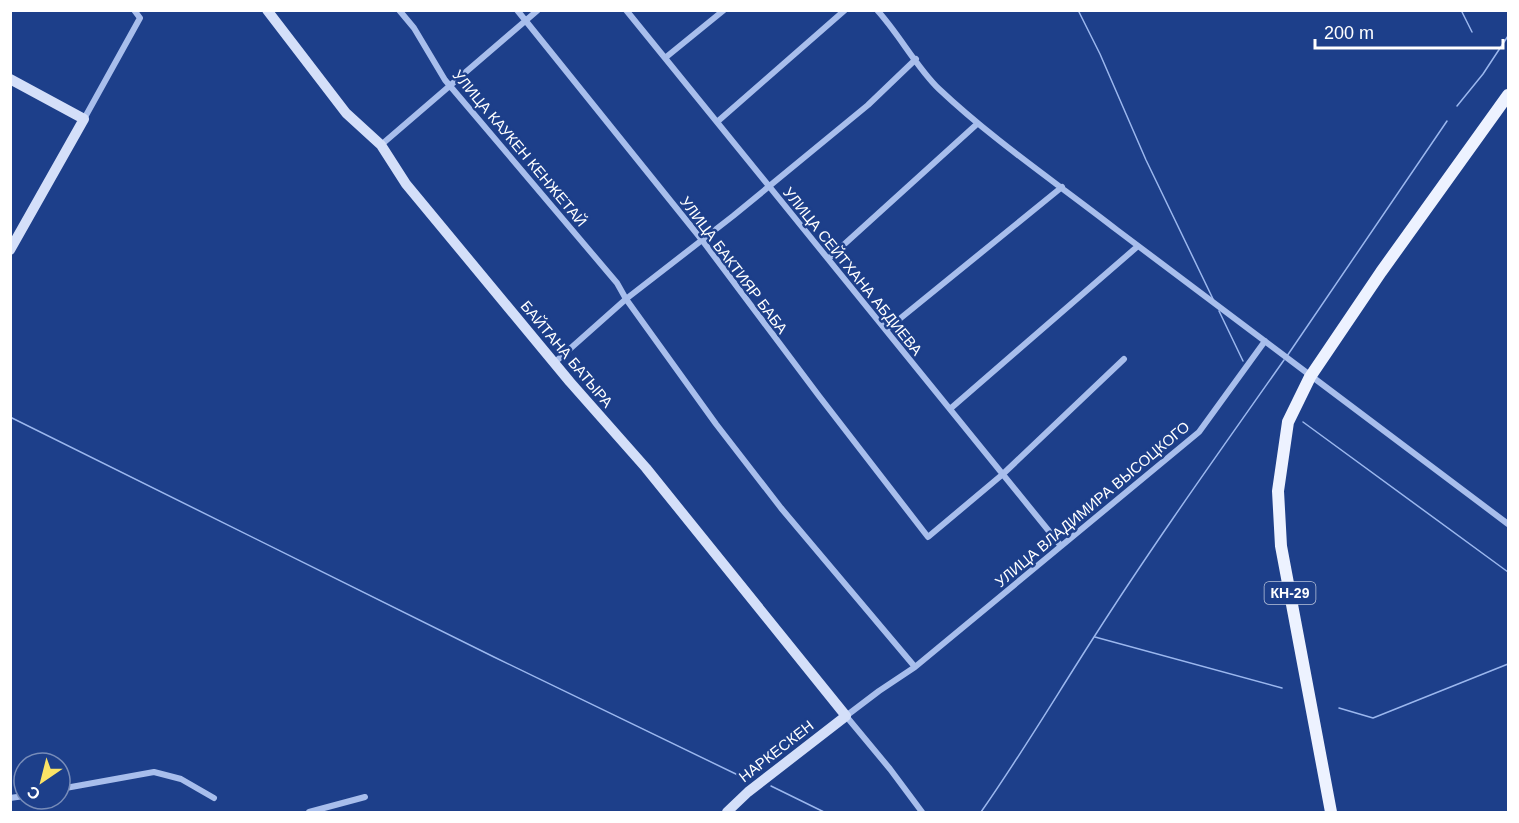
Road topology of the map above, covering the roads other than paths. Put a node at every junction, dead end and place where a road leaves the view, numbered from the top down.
1 (134, 10) edge
2 (145, 10) edge
3 (267, 10) edge
4 (399, 10) edge
5 (517, 10) edge
6 (538, 10) edge
7 (626, 10) edge
8 (724, 10) edge
9 (845, 10) edge
10 (878, 10) edge
11 (140, 18) junction
12 (526, 21) junction
13 (665, 58) junction
14 (916, 59) junction
15 (10, 79) edge
16 (451, 86) junction
17 (1509, 95) edge
18 (84, 119) junction
19 (717, 122) junction
20 (977, 124) junction
21 (381, 145) junction
22 (769, 186) junction
23 (1062, 187) junction
24 (702, 240) junction
25 (1138, 246) junction
26 (10, 250) edge
27 (828, 258) junction
28 (626, 299) junction
29 (885, 330) junction
30 (1265, 340) junction
31 (1124, 359) dead end
32 (554, 363) junction
33 (1310, 377) junction
34 (950, 409) junction
35 (1003, 474) junction
36 (1509, 524) edge
37 (1061, 546) junction
38 (915, 668) junction
39 (846, 716) junction
40 (72, 787) edge
41 (365, 797) dead end
42 (214, 798) dead end
43 (309, 813) edge
44 (727, 813) edge
45 (922, 813) edge
46 (1331, 813) edge

1 - 11 street
2 - 11 street
3 - 21 street, БАЙТАНА БАТЫРА
4 - 16 street, УЛИЦА КАУКЕН КЕНЖЕТАЙ
5 - 12 street, УЛИЦА БАКТИЯР БАБА
6 - 12 street
7 - 13 street, УЛИЦА СЕЙТХАНА АБДИЕВА
8 - 13 street
9 - 19 street
10 - 14 street
11 - 18 street
12 - 16 street
12 - 24 street, УЛИЦА БАКТИЯР БАБА
13 - 19 street, УЛИЦА СЕЙТХАНА АБДИЕВА
14 - 20 street
14 - 22 street
15 - 18 street
16 - 21 street
16 - 28 street, УЛИЦА КАУКЕН КЕНЖЕТАЙ
17 - 33 main road, КН-29
18 - 26 street
19 - 22 street, УЛИЦА СЕЙТХАНА АБДИЕВА
20 - 23 street
20 - 27 street
21 - 32 street, БАЙТАНА БАТЫРА
22 - 24 street
22 - 27 street, УЛИЦА СЕЙТХАНА АБДИЕВА
23 - 25 street
23 - 29 street
24 - 28 street
24 - 35 street, УЛИЦА БАКТИЯР БАБА
25 - 30 street
25 - 34 street
27 - 29 street, УЛИЦА СЕЙТХАНА АБДИЕВА
28 - 32 street
28 - 38 street
29 - 34 street, УЛИЦА СЕЙТХАНА АБДИЕВА
30 - 33 street
30 - 37 street, УЛИЦА ВЛАДИМИРА ВЫСОЦКОГО
31 - 35 street
32 - 39 street, БАЙТАНА БАТЫРА
33 - 36 street
33 - 46 main road, КН-29
34 - 35 street, УЛИЦА СЕЙТХАНА АБДИЕВА
35 - 37 street, УЛИЦА СЕЙТХАНА АБДИЕВА
37 - 38 street, УЛИЦА ВЛАДИМИРА ВЫСОЦКОГО
38 - 39 street, УЛИЦА ВЛАДИМИРА ВЫСОЦКОГО
39 - 44 street, НАРКЕСКЕН
39 - 45 street
40 - 42 street
41 - 43 street

